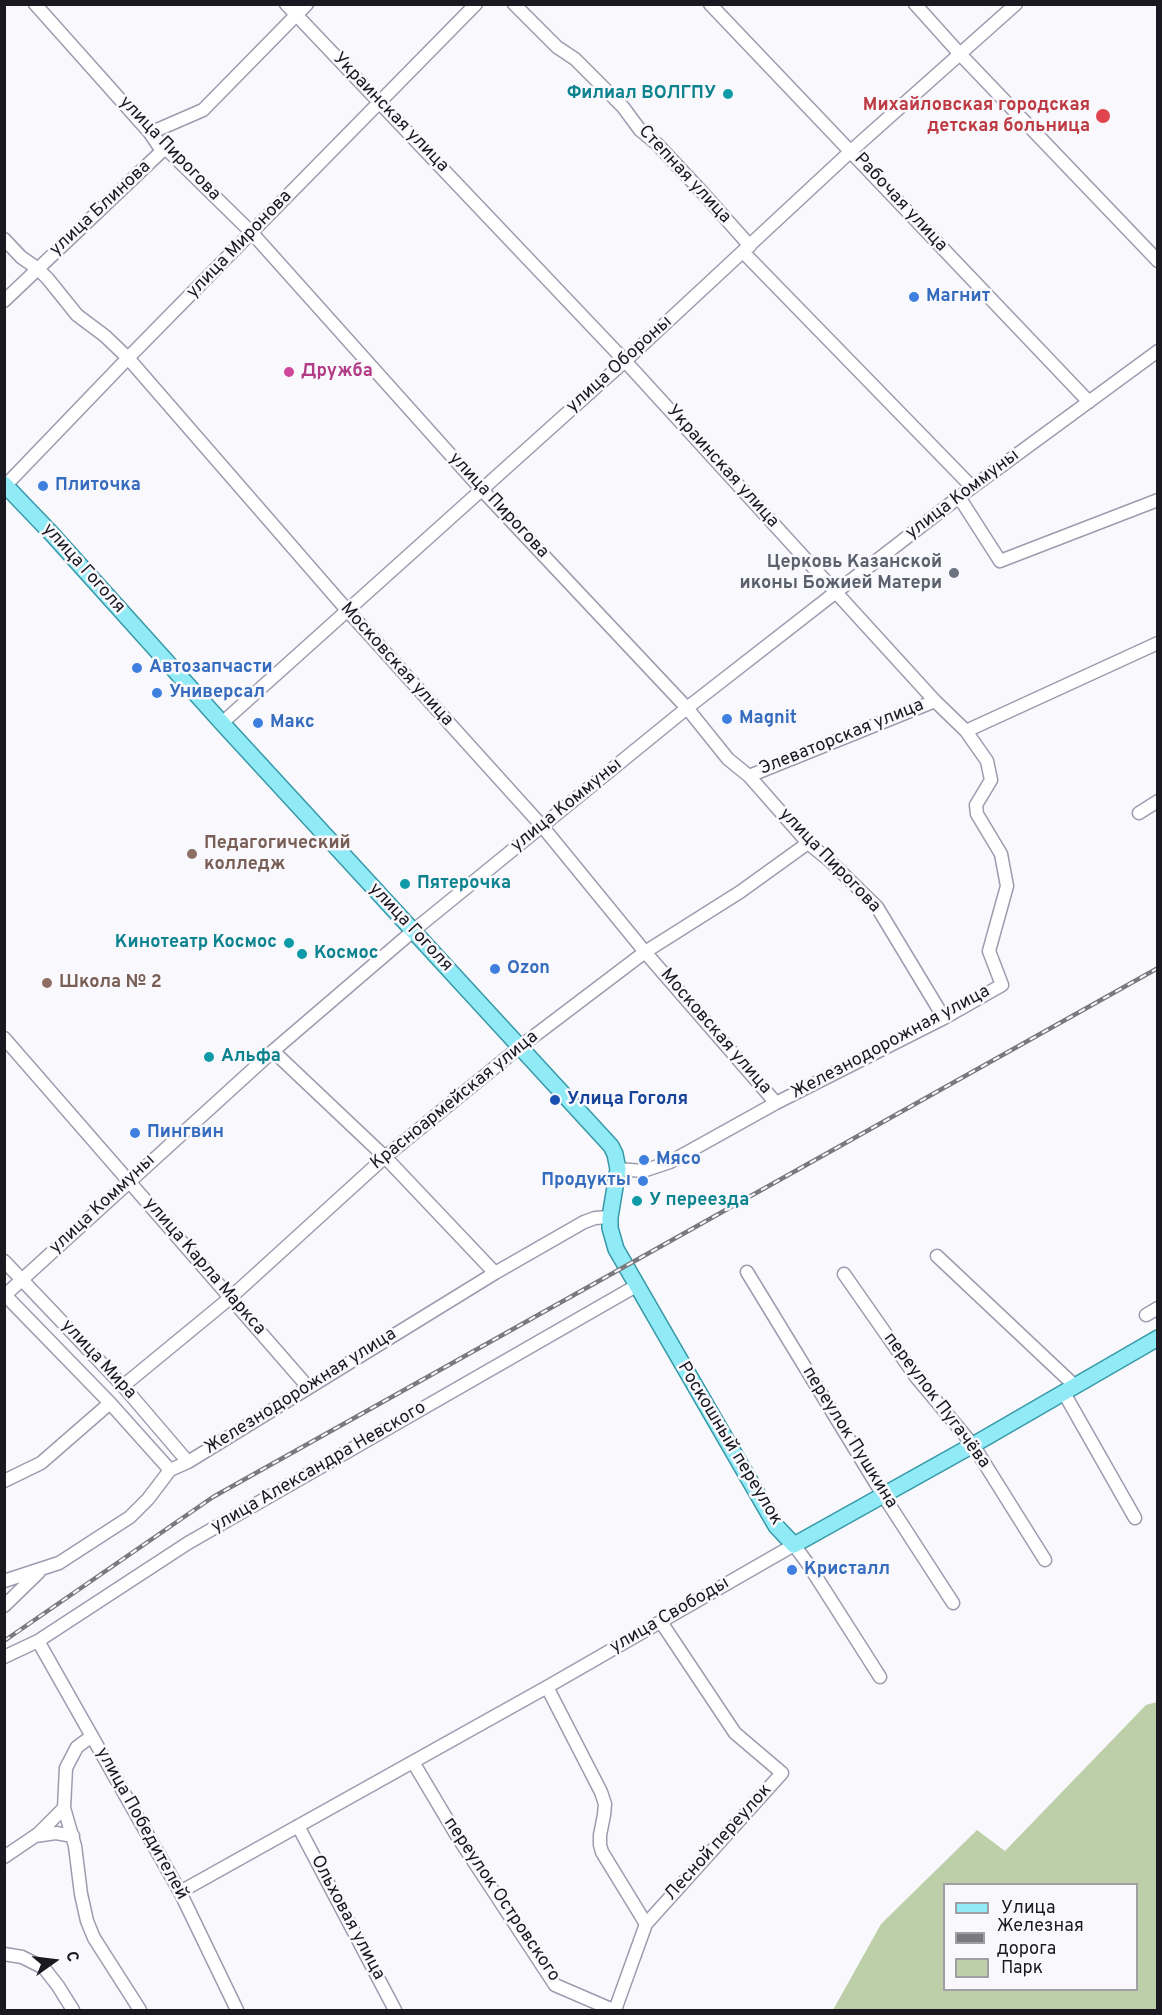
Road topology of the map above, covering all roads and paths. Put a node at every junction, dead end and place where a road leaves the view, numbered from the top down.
1 (35, 4) edge
2 (286, 4) edge
3 (307, 4) edge
4 (477, 4) edge
5 (514, 4) edge
6 (710, 4) edge
7 (915, 4) edge
8 (1016, 4) edge
9 (296, 16) junction
10 (959, 53) junction
11 (380, 102) junction
12 (150, 133) junction
13 (851, 151) junction
14 (252, 233) junction
15 (4, 239) edge
16 (746, 249) junction
17 (1158, 261) edge
18 (38, 269) junction
19 (4, 301) edge
20 (1158, 351) edge
21 (128, 358) junction
22 (625, 361) junction
23 (1089, 402) junction
24 (5, 485) edge
25 (972, 487) junction
26 (482, 490) junction
27 (959, 497) junction
28 (1158, 500) edge
29 (836, 592) junction
30 (347, 610) junction
31 (1158, 643) edge
32 (935, 701) junction
33 (687, 708) junction
34 (222, 723) junction
35 (966, 731) junction
36 (749, 776) junction
37 (1158, 801) edge
38 (1139, 813) dead end
39 (542, 826) junction
40 (808, 843) junction
41 (413, 931) junction
42 (645, 952) junction
43 (1002, 985) joint
44 (944, 1018) junction
45 (4, 1038) edge
46 (520, 1046) junction
47 (273, 1051) junction
48 (776, 1102) junction
49 (385, 1157) junction
50 (618, 1168) junction
51 (130, 1181) junction
52 (609, 1217) junction
53 (936, 1256) dead end
54 (4, 1261) edge
55 (747, 1272) dead end
56 (495, 1273) junction
57 (844, 1274) dead end
58 (22, 1280) junction
59 (636, 1286) junction
60 (5, 1295) edge
61 (230, 1298) junction
62 (1158, 1308) edge
63 (1146, 1315) dead end
64 (1156, 1343) edge
65 (123, 1386) junction
66 (308, 1387) junction
67 (1069, 1390) junction
68 (110, 1403) junction
69 (973, 1445) junction
70 (188, 1462) junction
71 (170, 1470) junction
72 (4, 1481) edge
73 (883, 1495) junction
74 (1135, 1518) dead end
75 (794, 1545) junction
76 (1045, 1560) dead end
77 (42, 1569) junction
78 (4, 1581) edge
79 (953, 1603) dead end
80 (4, 1606) edge
81 (661, 1622) junction
82 (38, 1641) junction
83 (4, 1657) edge
84 (880, 1677) dead end
85 (547, 1687) junction
86 (92, 1736) junction
87 (413, 1762) junction
88 (64, 1808) junction
89 (298, 1826) junction
90 (34, 1836) junction
91 (73, 1836) junction
92 (4, 1857) edge
93 (180, 1892) junction
94 (646, 1924) junction
95 (4, 1954) edge
96 (73, 2010) edge
97 (140, 2010) edge
98 (237, 2010) edge
99 (395, 2010) edge
100 (614, 2010) edge

1 - 12 street, улица Пирогова
2 - 9 street, Украинская улица
3 - 9 street, улица Блинова
4 - 11 street, улица Миронова
5 - 16 street, Степная улица
6 - 13 street, Рабочая улица
7 - 10 street
8 - 10 street, улица Обороны
9 - 11 street, Украинская улица
9 - 12 street, улица Блинова
10 - 13 street, улица Обороны
10 - 17 street
11 - 14 street, улица Миронова
11 - 22 street, Украинская улица
12 - 14 street, улица Пирогова
12 - 18 street, улица Блинова
13 - 16 street, улица Обороны
13 - 23 street, Рабочая улица
14 - 21 street, улица Миронова
14 - 26 street, улица Пирогова
15 - 18 street, Московская улица
16 - 22 street, улица Обороны
16 - 25 street, Степная улица
18 - 19 street, улица Блинова
18 - 21 street, Московская улица
20 - 23 street, улица Коммуны
21 - 24 street, улица Миронова
21 - 30 street, Московская улица
22 - 26 street, улица Обороны
22 - 29 street, Украинская улица
23 - 25 street, улица Коммуны
24 - 34 main road, улица Гоголя
25 - 27 street, улица Коммуны
26 - 30 street, улица Обороны
26 - 33 street, улица Пирогова
27 - 28 street
27 - 29 street, улица Коммуны
29 - 32 street, Украинская улица
29 - 33 street, улица Коммуны
30 - 34 street, улица Обороны
30 - 39 street, Московская улица
31 - 35 street
32 - 35 street, Украинская улица
32 - 36 street, Элеваторская улица
33 - 36 street, улица Пирогова
33 - 39 street, улица Коммуны
34 - 41 main road, улица Гоголя
35 - 43 street, Украинская улица
36 - 40 street, улица Пирогова
37 - 38 street
39 - 41 street, улица Коммуны
39 - 42 street, Московская улица
40 - 42 street, Красноармейская улица
40 - 44 street, улица Пирогова
41 - 46 main road, улица Гоголя
41 - 47 street, улица Коммуны
42 - 46 street, Красноармейская улица
42 - 48 street, Московская улица
43 - 44 street, Железнодорожная улица
44 - 48 street, Железнодорожная улица
45 - 51 street, улица Карла Маркса
46 - 49 street, Красноармейская улица
46 - 50 main road, улица Гоголя
47 - 49 street
47 - 51 street, улица Коммуны
48 - 50 street, Железнодорожная улица
49 - 56 street
49 - 61 street, Красноармейская улица
50 - 52 main road
51 - 58 street, улица Коммуны
51 - 61 street, улица Карла Маркса
52 - 56 street, Железнодорожная улица
52 - 59 main road, Роскошный переулок
53 - 67 street
54 - 58 street, улица Мира
55 - 73 street, переулок Пушкина
56 - 66 street, Железнодорожная улица
57 - 69 street, переулок Пугачёва
58 - 60 street, улица Коммуны
58 - 65 street, улица Мира
59 - 75 main road, Роскошный переулок
59 - 82 street, улица Александра Невского
60 - 68 street, улица Мира
61 - 65 street, Красноармейская улица
61 - 66 street, улица Карла Маркса
62 - 63 street
64 - 67 main road, улица Свободы
65 - 70 street, улица Мира
66 - 70 street, Железнодорожная улица
67 - 69 main road, улица Свободы
67 - 74 street
68 - 71 street, улица Мира
68 - 72 street
69 - 73 main road, улица Свободы
69 - 76 street, переулок Пугачёва
70 - 71 street, Железнодорожная улица
71 - 77 street, Железнодорожная улица
73 - 75 main road, улица Свободы
73 - 79 street, переулок Пушкина
75 - 81 street, улица Свободы
75 - 84 street, Роскошный переулок
77 - 78 street, Железнодорожная улица
77 - 80 street
81 - 85 street, улица Свободы
81 - 94 street, Лесной переулок
82 - 83 street, улица Александра Невского
82 - 86 street, улица Победителей
85 - 87 street, улица Свободы
85 - 94 street
86 - 88 street
86 - 93 street, улица Победителей
87 - 89 street, улица Свободы
87 - 100 street, переулок Островского
88 - 90 street
88 - 91 street
89 - 93 street, улица Свободы
89 - 99 street, Ольховая улица
90 - 91 street
90 - 92 street
91 - 97 street
93 - 98 street, улица Победителей
94 - 100 street
95 - 96 street

